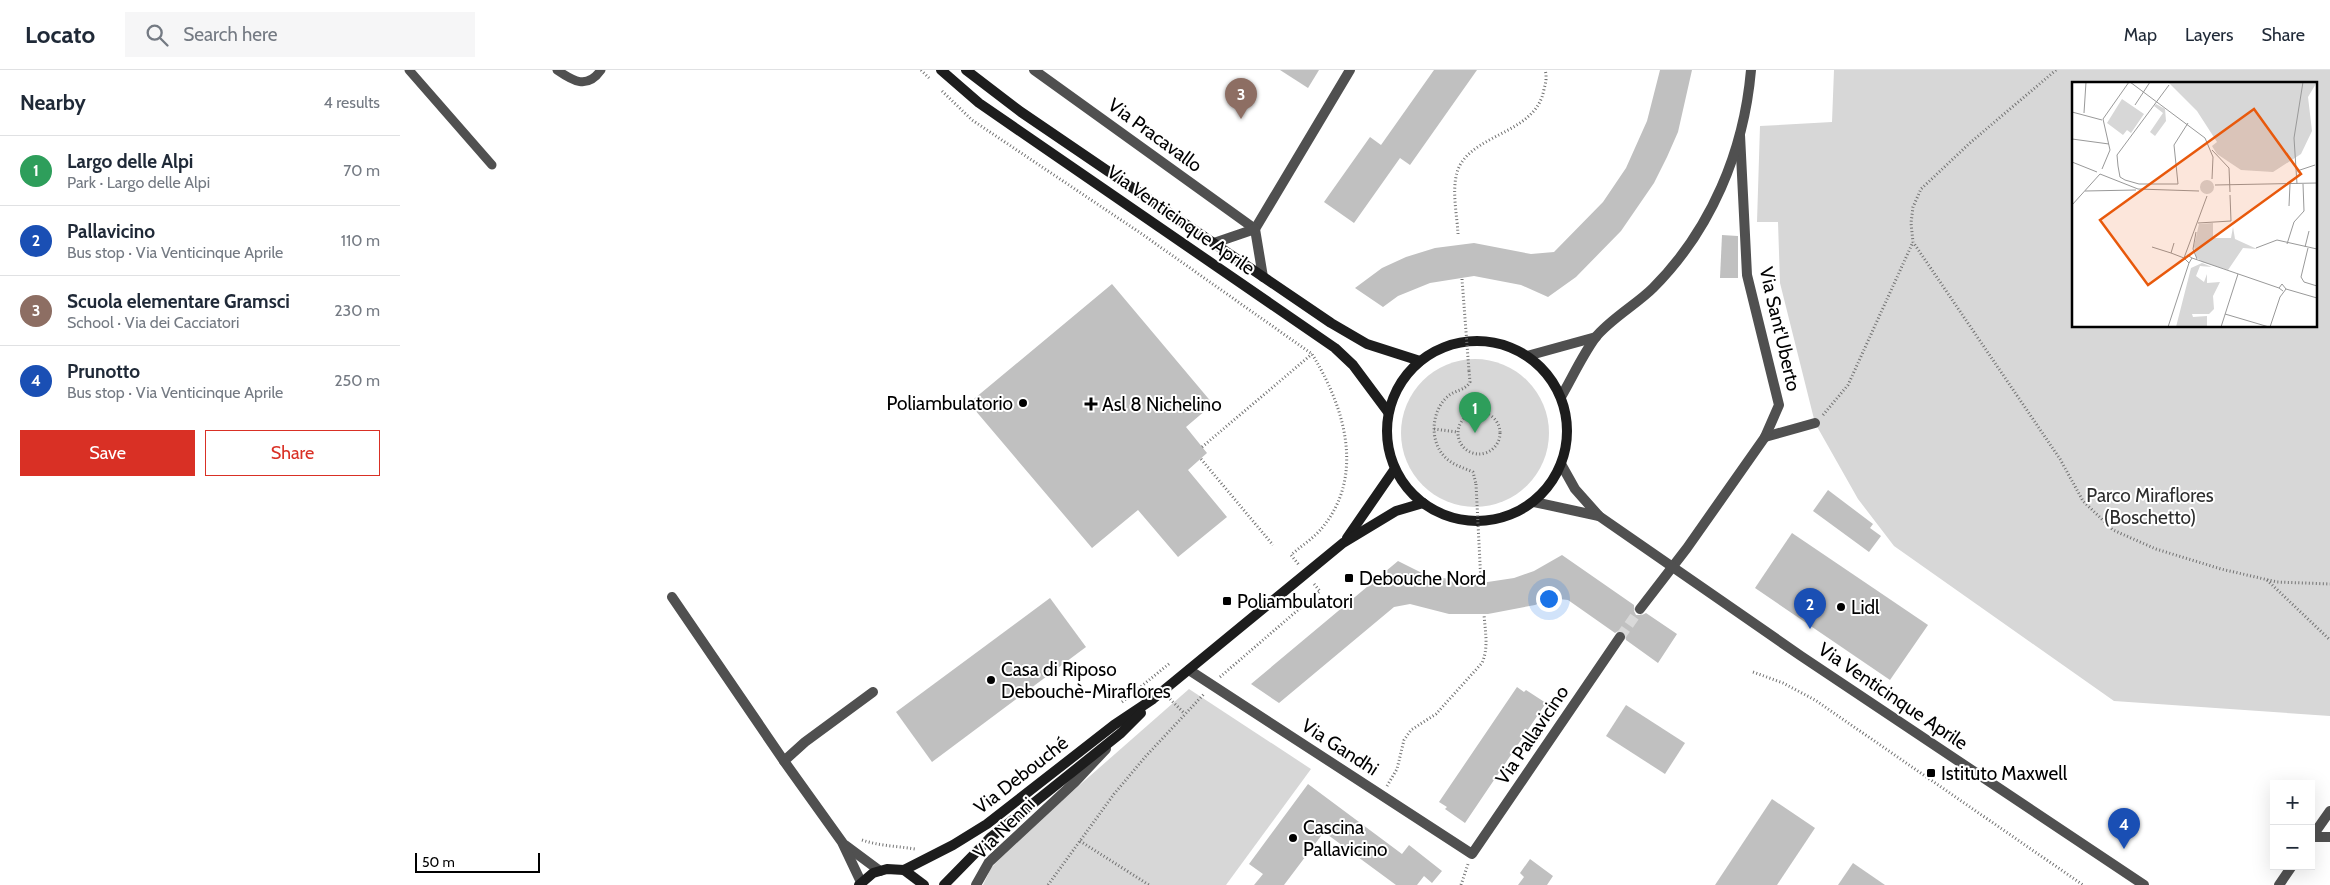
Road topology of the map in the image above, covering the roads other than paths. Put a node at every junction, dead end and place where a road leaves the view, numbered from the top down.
1 (409, 70) edge
2 (556, 70) edge
3 (601, 70) edge
4 (941, 70) edge
5 (966, 70) edge
6 (1034, 70) edge
7 (1350, 70) edge
8 (1751, 70) edge
9 (1740, 135) junction
10 (492, 165) dead end
11 (1255, 228) junction
12 (1214, 244) junction
13 (1263, 277) junction
14 (1596, 337) junction
15 (1527, 356) junction
16 (1420, 361) junction
17 (1561, 397) junction
18 (1388, 412) junction
19 (1815, 422) road end
20 (1765, 437) junction
21 (1561, 464) junction
22 (1394, 470) junction
23 (1534, 502) junction
24 (1423, 503) junction
25 (1599, 516) junction
26 (1343, 543) junction
27 (1672, 566) junction
28 (672, 597) dead end
29 (1640, 609) tunnel mouth
30 (1620, 637) tunnel mouth
31 (1189, 670) junction
32 (873, 692) dead end
33 (1153, 699) junction
34 (1121, 733) junction
35 (784, 761) junction
36 (2330, 811) edge
37 (2315, 833) edge
38 (2315, 837) edge
39 (2330, 837) edge
40 (842, 842) junction
41 (1472, 854) joint
42 (904, 870) junction
43 (2289, 870) edge
44 (880, 871) junction
45 (860, 883) edge
46 (924, 885) edge
47 (944, 885) edge
48 (976, 885) edge
49 (2144, 885) edge
50 (2279, 885) edge

1 - 10 lane
2 - 3 lane
4 - 18 main road, Via Venticinque Aprile
5 - 12 main road, Via Venticinque Aprile
6 - 11 street, Via Pracavallo
7 - 11 street
8 - 9 street
9 - 14 street
9 - 20 street, Via Sant'Uberto
11 - 12 street, Via Venticinque Aprile
11 - 13 street, Via Venticinque Aprile
12 - 13 main road, Via Venticinque Aprile
13 - 16 main road, Via Venticinque Aprile
14 - 15 street
14 - 17 street
15 - 16 main road
15 - 17 main road
16 - 18 main road
17 - 21 main road
18 - 22 main road
19 - 20 street
20 - 27 street, Via Sant'Uberto
21 - 23 main road
21 - 25 street, Via Venticinque Aprile
22 - 24 main road
22 - 26 main road, Via Debouché
23 - 24 main road
23 - 25 street, Via Venticinque Aprile
24 - 26 main road, Via Debouché
25 - 27 street, Via Venticinque Aprile
26 - 31 main road, Via Debouché
27 - 29 street
27 - 49 street, Via Venticinque Aprile
28 - 35 street
30 - 41 street, Via Pallavicino
31 - 33 main road, Via Debouché
31 - 41 street, Via Gandhi
32 - 35 street
33 - 34 main road, Via Debouché
33 - 42 main road, Via Debouché
34 - 47 main road, Via Debouché
34 - 48 street, Via Nenni
35 - 40 street
36 - 37 street
38 - 39 street
40 - 44 street
40 - 45 street
42 - 44 main road, Via Debouché
42 - 46 main road
43 - 50 street
44 - 45 main road, Via Debouché

